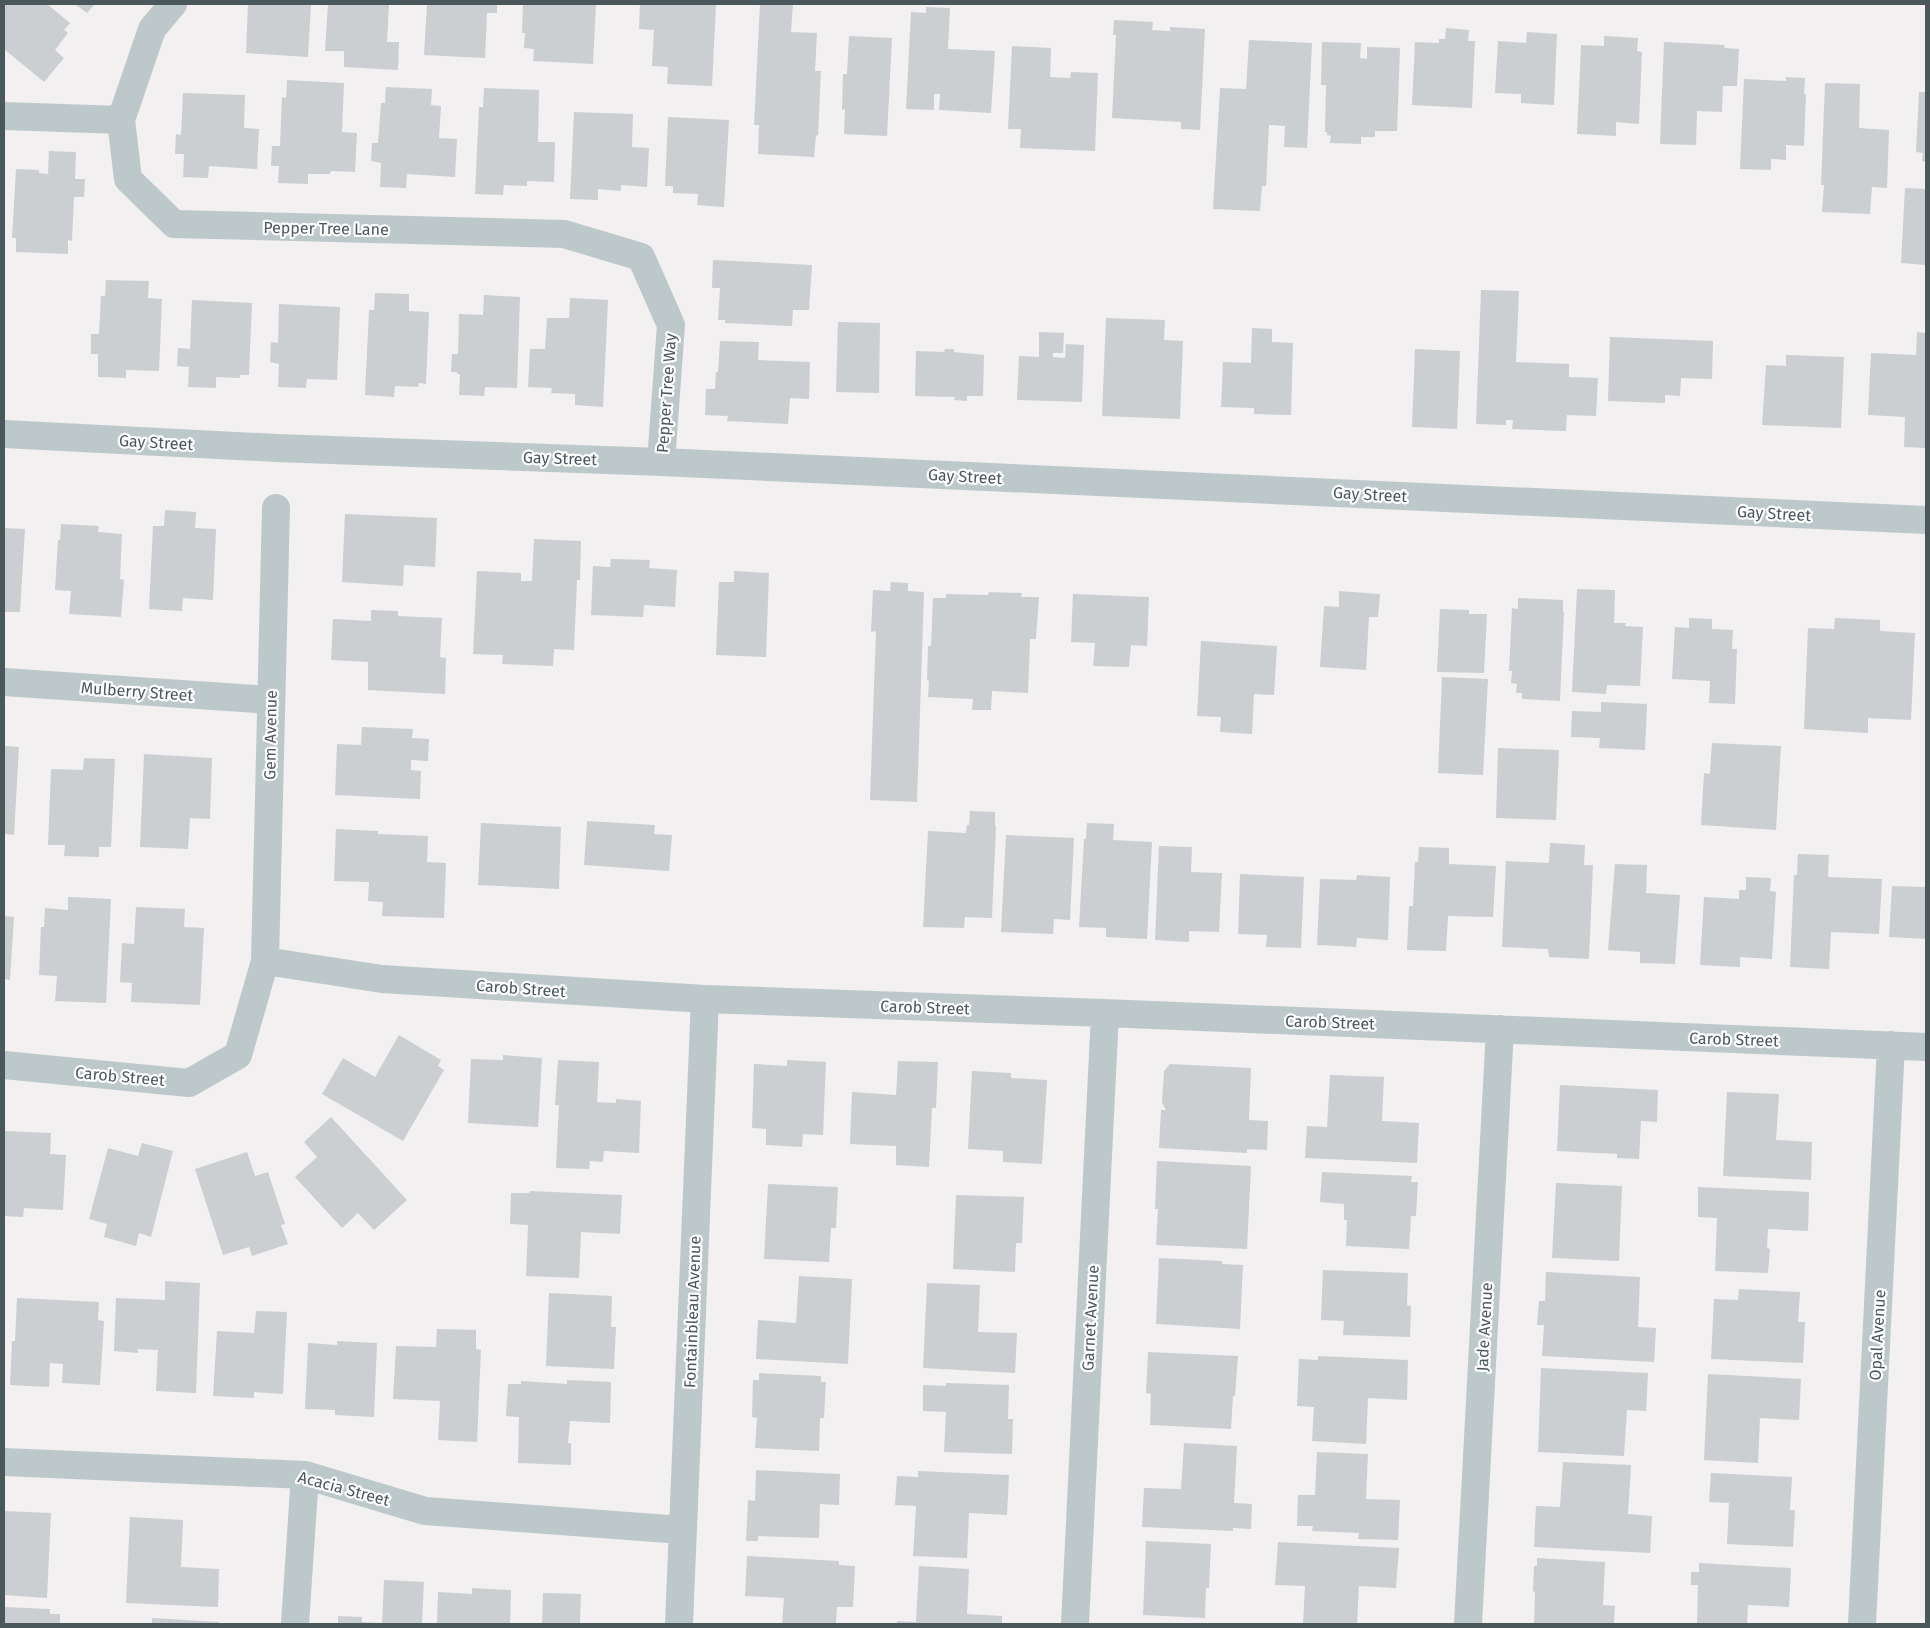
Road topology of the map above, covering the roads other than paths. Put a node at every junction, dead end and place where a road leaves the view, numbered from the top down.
1 (173, 4) edge
2 (4, 116) edge
3 (121, 120) junction
4 (670, 325) joint
5 (4, 434) edge
6 (660, 462) junction
7 (276, 508) dead end
8 (1926, 520) edge
9 (4, 682) edge
10 (270, 700) junction
11 (265, 961) junction
12 (705, 999) junction
13 (1105, 1013) junction
14 (1500, 1029) junction
15 (1891, 1045) junction
16 (1926, 1047) edge
17 (4, 1065) edge
18 (4, 1462) edge
19 (305, 1475) junction
20 (682, 1530) junction
21 (295, 1624) edge
22 (679, 1624) edge
23 (1074, 1624) edge
24 (1468, 1624) edge
25 (1862, 1624) edge

1 - 3 street
2 - 3 street
3 - 4 street, Pepper Tree Lane
4 - 6 street, Pepper Tree Way
5 - 6 street, Gay Street
6 - 8 street, Gay Street
7 - 10 street, Gem Avenue
9 - 10 street, Mulberry Street
10 - 11 street, Gem Avenue
11 - 12 street, Carob Street
11 - 17 street, Carob Street
12 - 13 street, Carob Street
12 - 20 street, Fontainbleau Avenue
13 - 14 street, Carob Street
13 - 23 street, Garnet Avenue
14 - 15 street, Carob Street
14 - 24 street, Jade Avenue
15 - 16 street, Carob Street
15 - 25 street, Opal Avenue
18 - 19 street, Acacia Street
19 - 20 street, Acacia Street
19 - 21 street
20 - 22 street, Fontainbleau Avenue

